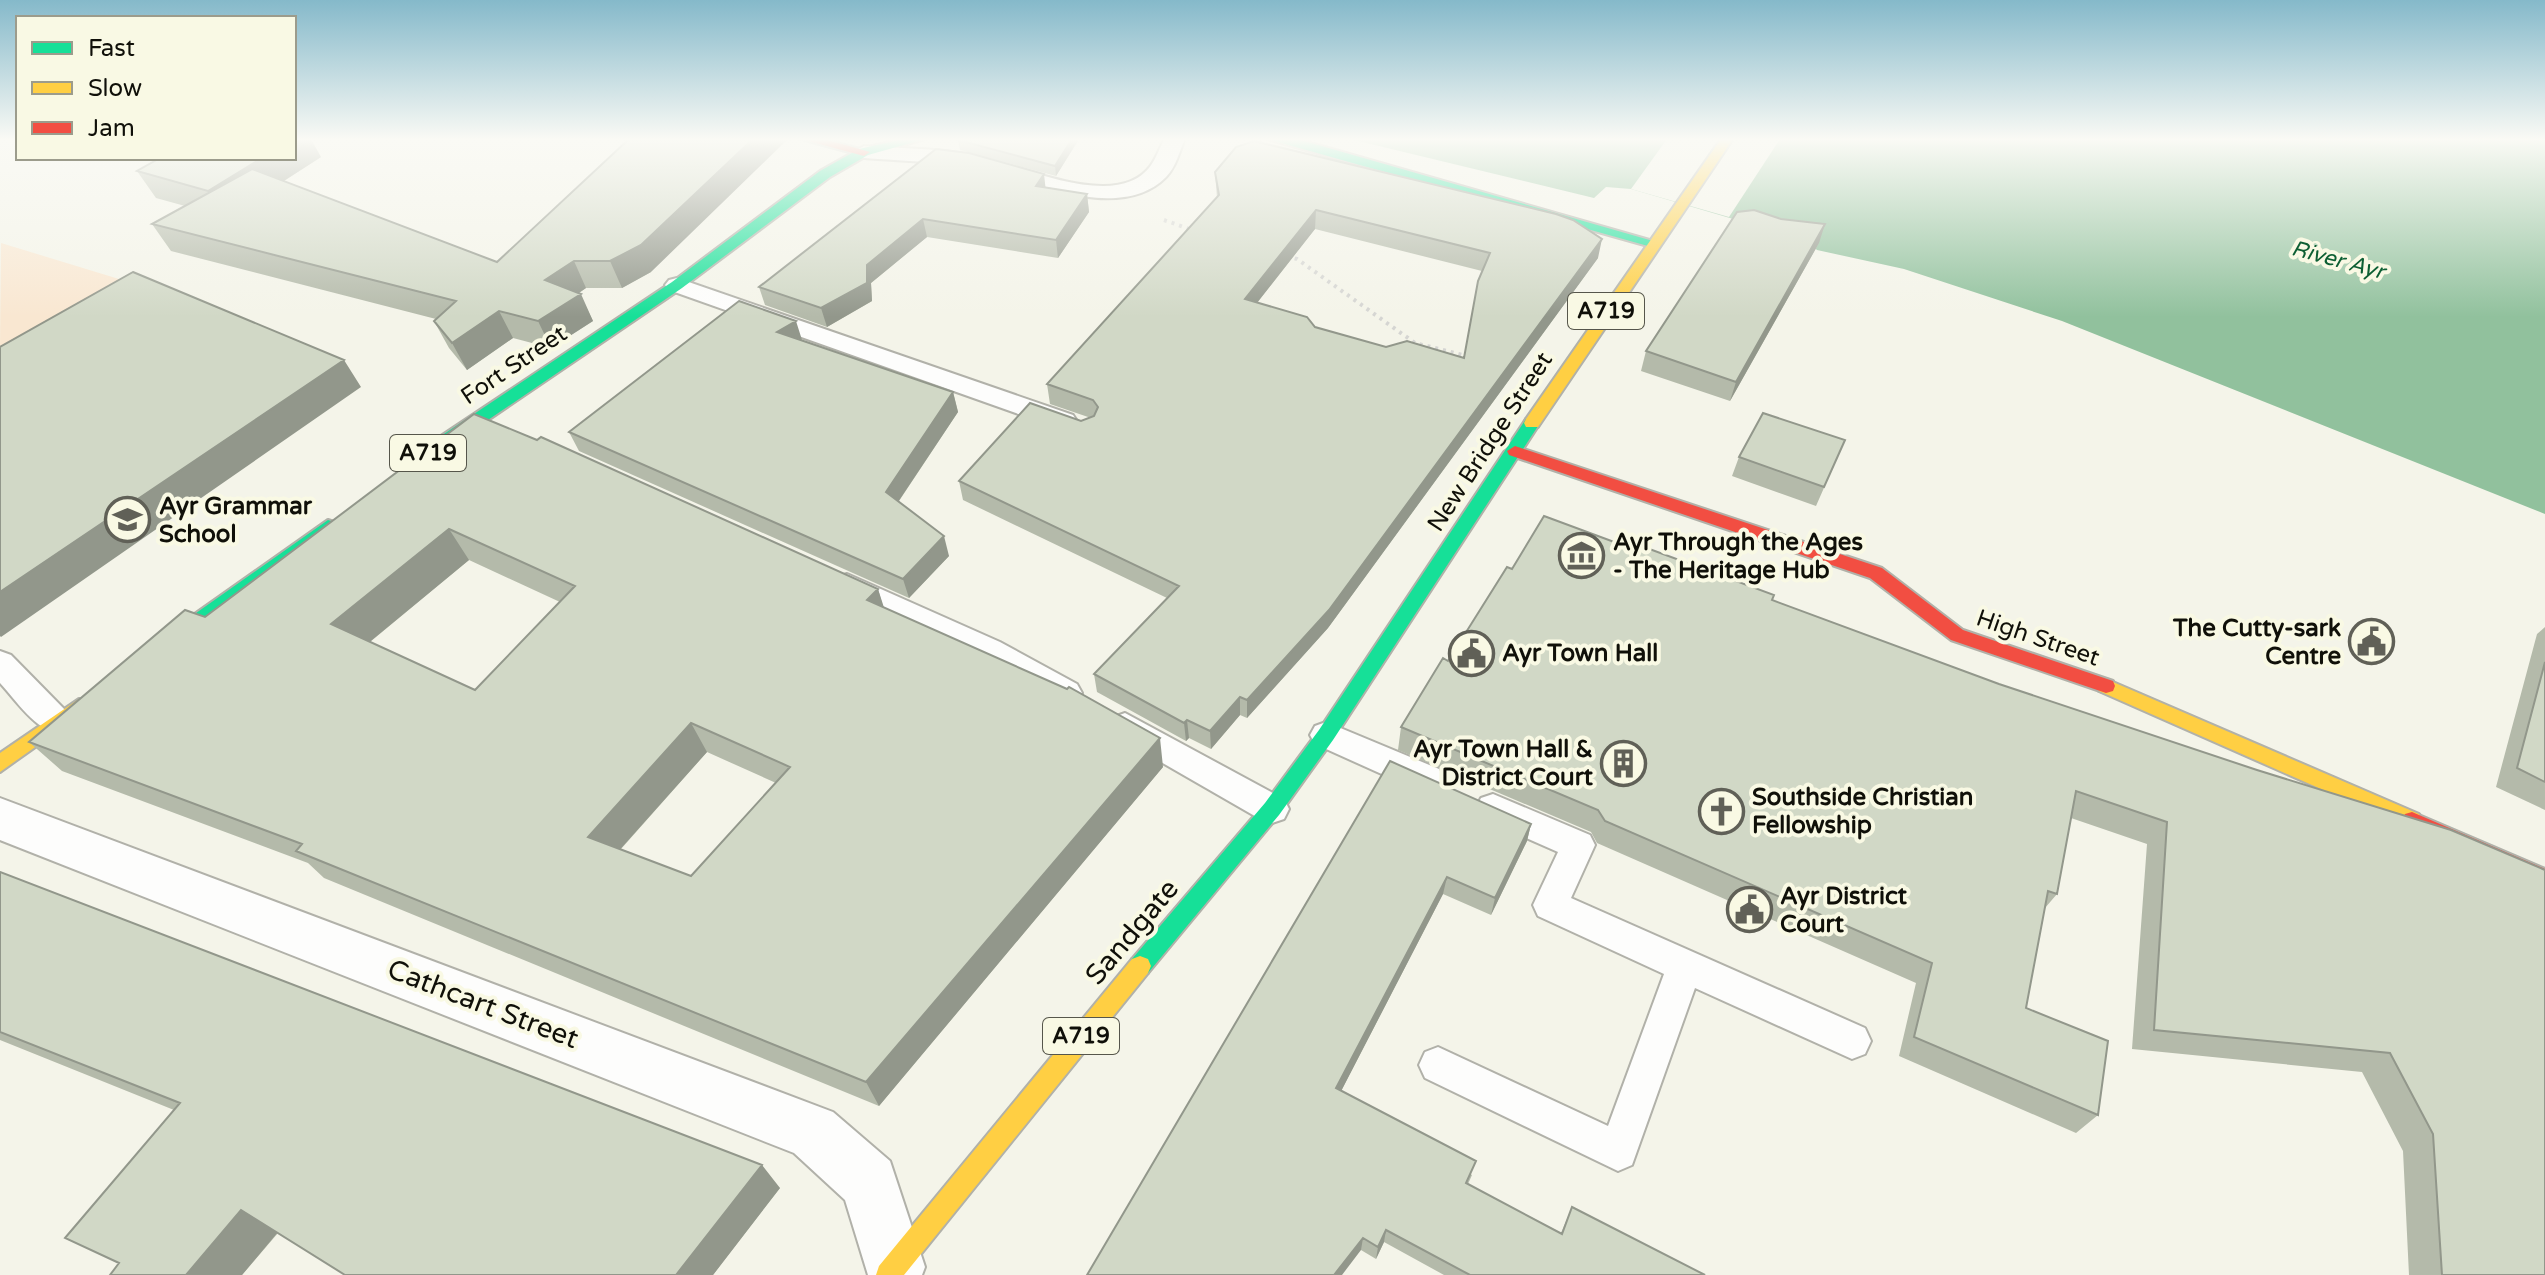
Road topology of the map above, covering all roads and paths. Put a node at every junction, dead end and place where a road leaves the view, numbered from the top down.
1 (792, 198) edge
2 (1106, 198) edge
3 (1495, 198) edge
4 (1684, 198) edge
5 (1198, 231) edge
6 (1653, 243) junction
7 (1283, 255) edge
8 (677, 285) junction
9 (1472, 358) edge
10 (477, 418) junction
11 (1085, 428) edge
12 (506, 430) edge
13 (1515, 451) junction
14 (414, 464) edge
15 (337, 519) edge
16 (818, 572) edge
17 (0, 663) edge
18 (134, 667) edge
19 (96, 694) edge
20 (57, 722) junction
21 (1326, 735) junction
22 (0, 764) edge
23 (1272, 809) junction
24 (0, 819) edge
25 (2545, 879) edge
26 (1685, 966) junction
27 (1852, 1041) dead end
28 (1438, 1065) dead end
29 (892, 1271) edge

1 - 8 main road, Fort Street / A719
2 - 5 path
3 - 6 main road
4 - 6 main road, New Bridge Street / A719
6 - 13 main road, New Bridge Street / A719
7 - 9 path
8 - 10 main road, Fort Street / A719
8 - 11 lane
10 - 12 lane
10 - 14 main road, Fort Street / A719
13 - 21 main road, New Bridge Street / A719
13 - 25 main road, High Street
15 - 18 main road
16 - 23 lane
17 - 20 lane
19 - 20 main road
20 - 22 main road
21 - 23 main road, Sandgate / A719
21 - 26 lane
23 - 29 main road, Sandgate / A719
24 - 29 street, Cathcart Street
26 - 27 lane
26 - 28 lane

